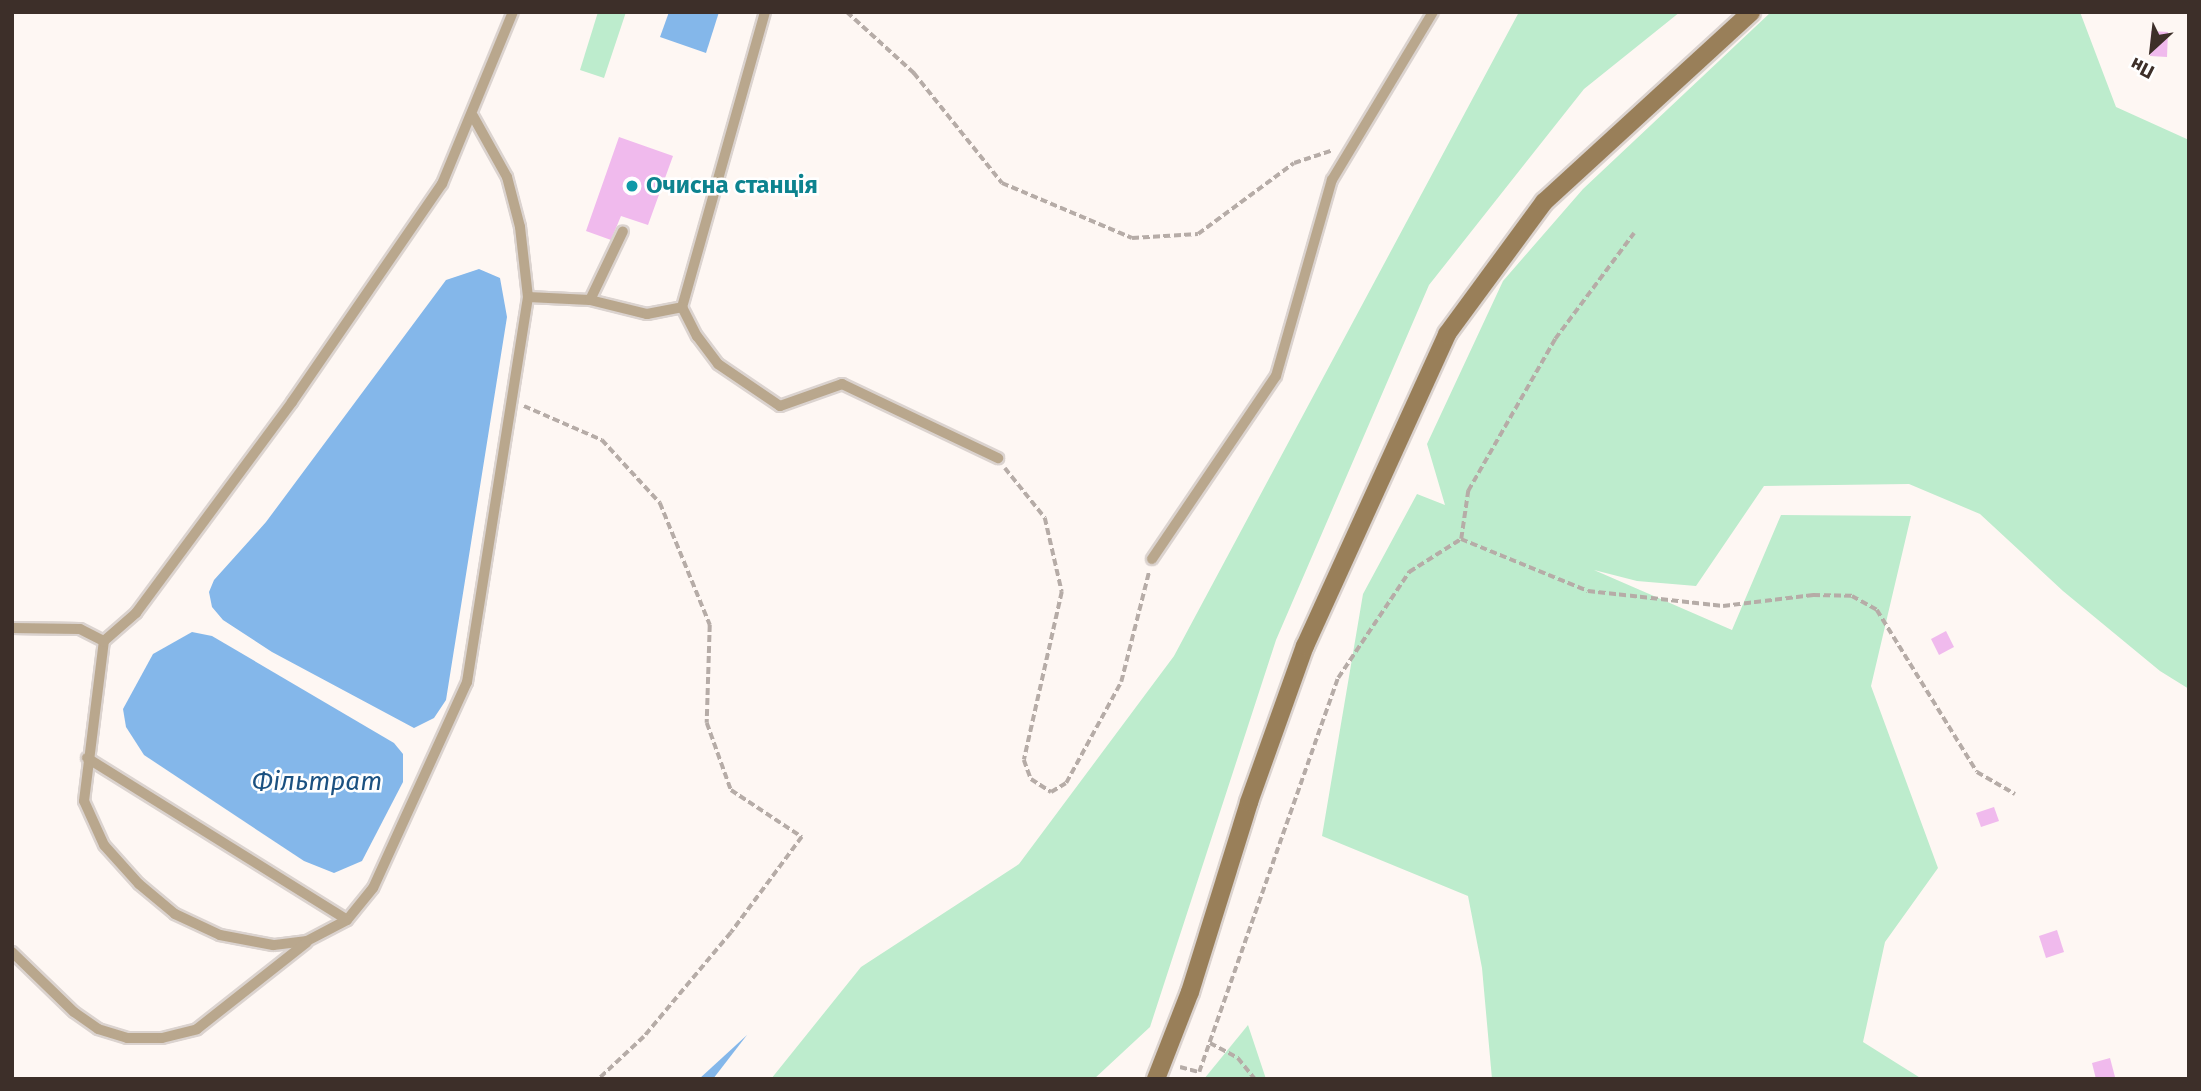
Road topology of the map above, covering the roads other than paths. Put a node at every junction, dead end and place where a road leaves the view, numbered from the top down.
1 (513, 12) edge
2 (765, 12) edge
3 (1433, 12) edge
4 (1751, 12) edge
5 (474, 116) junction
6 (623, 232) dead end
7 (528, 297) junction
8 (590, 300) junction
9 (682, 307) junction
10 (998, 458) road end
11 (1152, 559) road end
12 (12, 628) edge
13 (104, 641) junction
14 (87, 758) junction
15 (347, 920) junction
16 (307, 942) junction
17 (12, 952) edge
18 (1159, 1071) edge

1 - 5 lane
2 - 9 lane
3 - 11 lane
4 - 18 main road
5 - 7 lane
5 - 13 lane
6 - 8 lane
7 - 8 lane
7 - 15 lane
8 - 9 lane
9 - 10 lane
12 - 13 lane
13 - 14 lane
14 - 15 lane
14 - 16 lane
15 - 16 lane
16 - 17 lane

